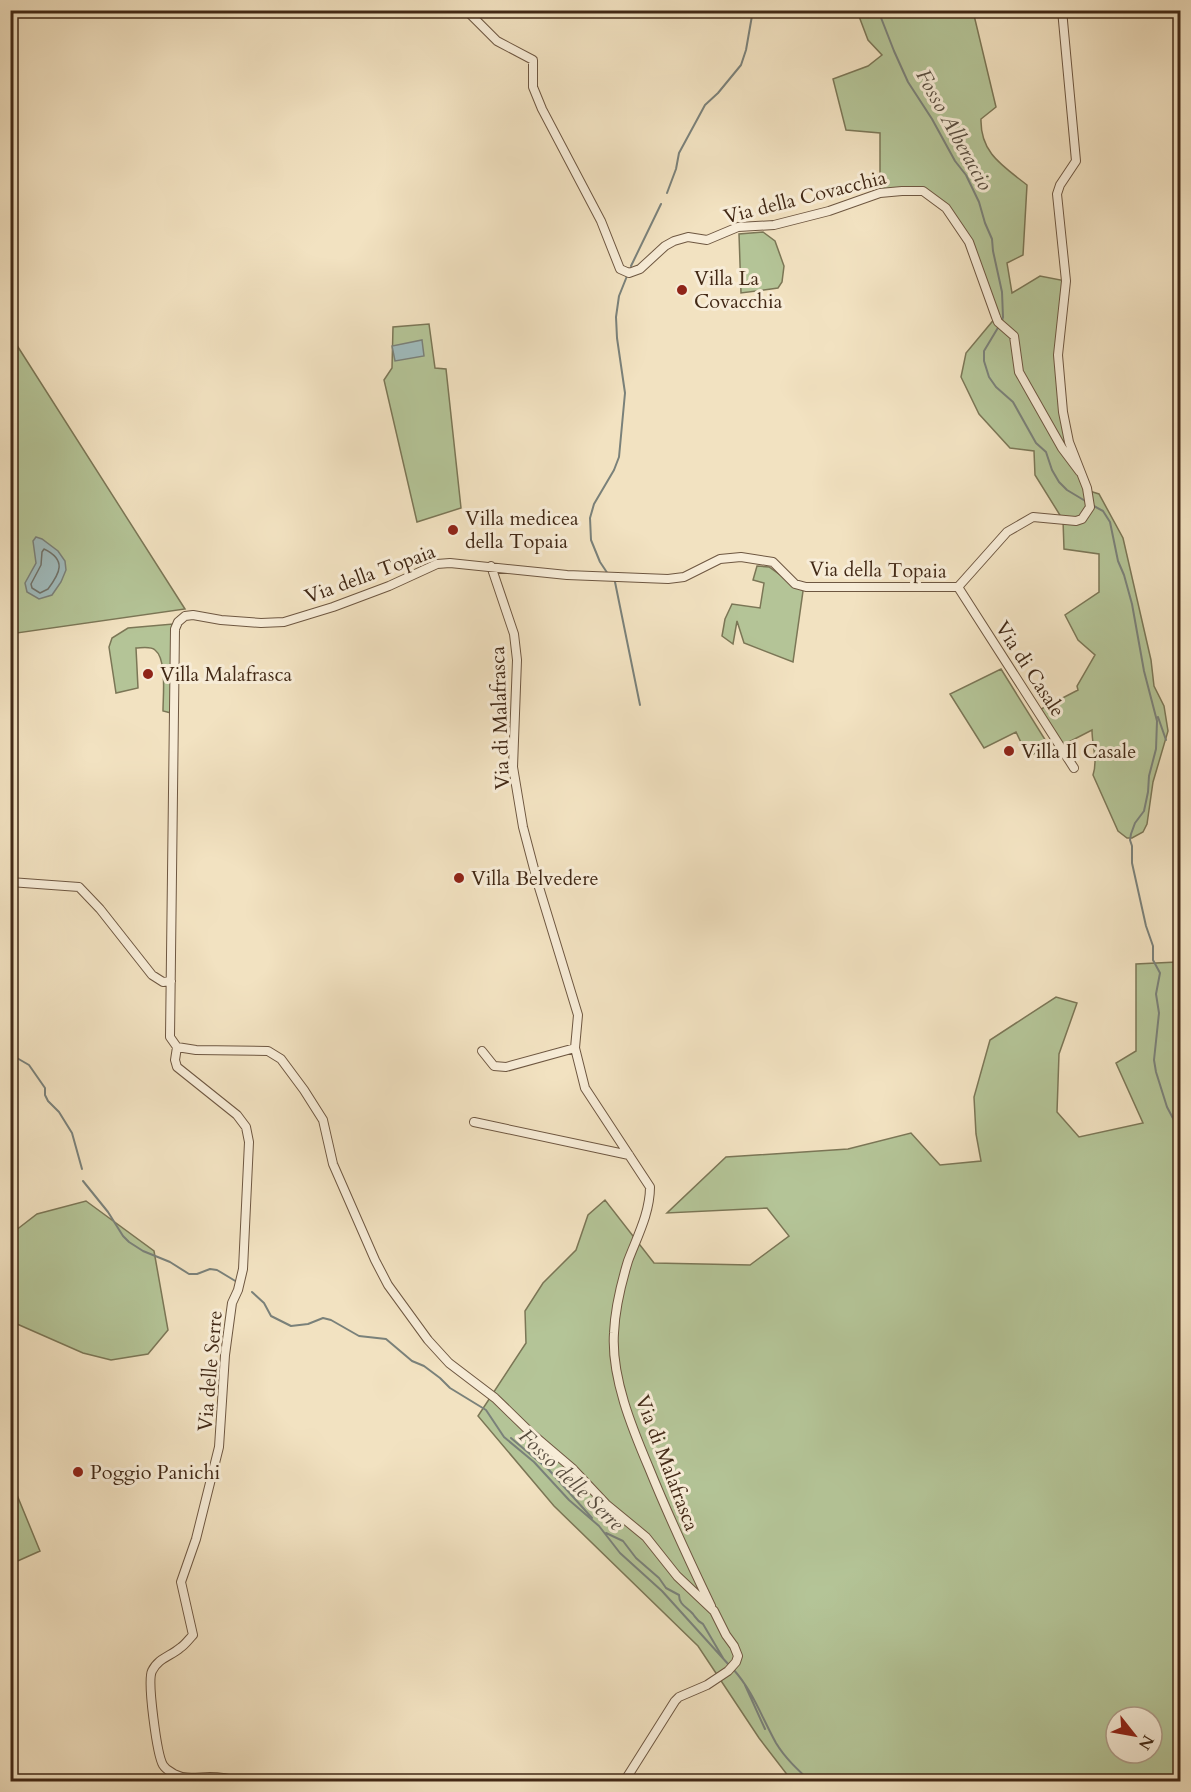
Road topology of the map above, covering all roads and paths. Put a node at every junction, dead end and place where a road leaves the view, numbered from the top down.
1 (466, 10) edge
2 (1062, 10) edge
3 (1080, 472) junction
4 (491, 566) junction
5 (958, 587) junction
6 (1074, 768) dead end
7 (10, 882) edge
8 (171, 981) junction
9 (177, 1047) junction
10 (575, 1048) junction
11 (482, 1051) dead end
12 (474, 1122) dead end
13 (628, 1155) junction
14 (714, 1611) junction
15 (242, 1782) edge
16 (289, 1782) edge
17 (319, 1782) edge
18 (624, 1782) edge

1 - 3 street, Via della Covacchia
2 - 3 street
3 - 5 street
4 - 5 street, Via della Topaia
4 - 8 street, Via della Topaia
4 - 10 street, Via di Malafrasca
5 - 6 street, Via di Casale
7 - 8 street
8 - 9 street
9 - 14 street
9 - 15 street, Via delle Serre
10 - 11 street
10 - 13 street, Via di Malafrasca
12 - 13 street
13 - 14 street, Via di Malafrasca
14 - 18 street, Via di Malafrasca
16 - 17 street

